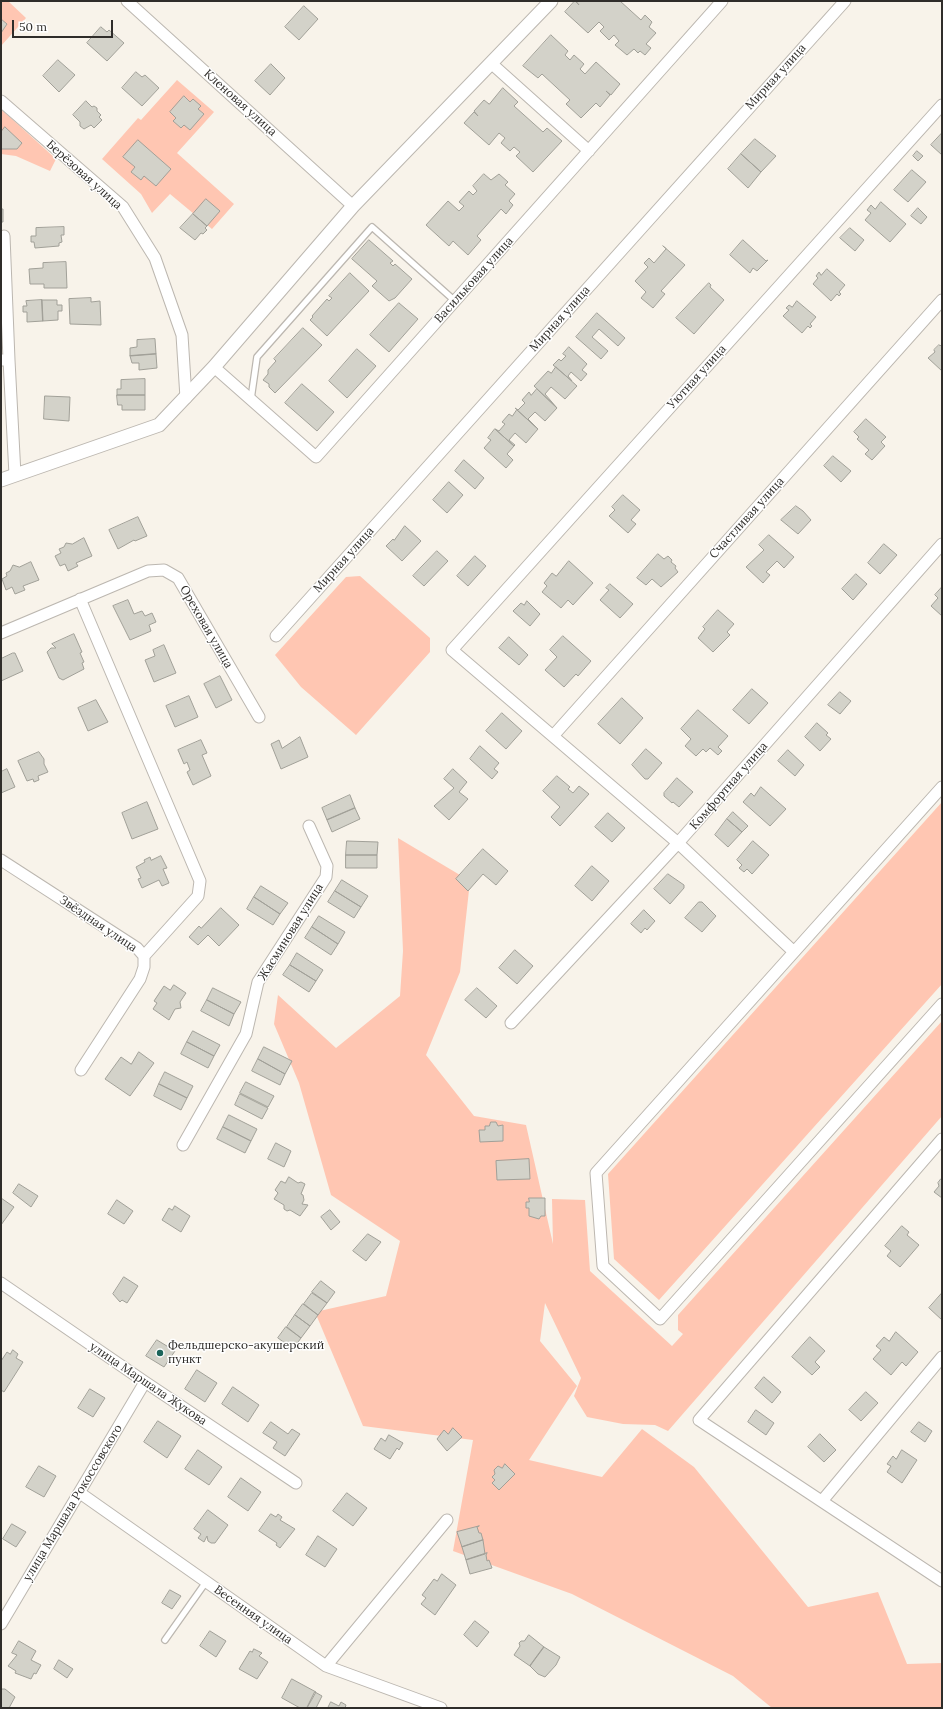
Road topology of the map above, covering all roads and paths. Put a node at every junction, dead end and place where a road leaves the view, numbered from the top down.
1 (127, 1) edge
2 (551, 1) edge
3 (722, 1) edge
4 (844, 1) edge
5 (492, 64) junction
6 (1, 101) edge
7 (942, 105) edge
8 (589, 151) junction
9 (353, 206) junction
10 (4, 236) dead end
11 (942, 300) edge
12 (455, 301) junction
13 (5, 360) edge
14 (214, 367) junction
15 (186, 398) junction
16 (251, 400) junction
17 (15, 475) junction
18 (1, 480) edge
19 (942, 544) edge
20 (80, 599) junction
21 (1, 633) edge
22 (276, 636) dead end
23 (259, 717) dead end
24 (553, 736) junction
25 (942, 787) edge
26 (309, 826) dead end
27 (678, 843) junction
28 (1, 860) edge
29 (794, 952) junction
30 (144, 956) junction
31 (942, 1004) edge
32 (511, 1023) dead end
33 (81, 1070) dead end
34 (942, 1139) edge
35 (183, 1144) dead end
36 (1, 1282) edge
37 (942, 1357) edge
38 (145, 1382) junction
39 (296, 1483) dead end
40 (80, 1493) junction
41 (822, 1501) junction
42 (447, 1520) dead end
43 (942, 1581) edge
44 (206, 1582) junction
45 (1, 1624) edge
46 (165, 1640) dead end
47 (326, 1666) junction
48 (441, 1708) edge

1 - 9 street, Кленовая улица
2 - 5 street
3 - 8 street, Васильковая улица
4 - 22 street, Мирная улица
5 - 8 street
5 - 9 street
6 - 15 street, Берёзовая улица
7 - 24 street, Уютная улица
8 - 12 street, Васильковая улица
9 - 14 street
10 - 13 street
11 - 24 street, Счастливая улица
12 - 16 street, Васильковая улица
12 - 16 lane
13 - 17 street
14 - 15 street
14 - 16 street, Васильковая улица
15 - 17 street
17 - 18 street
19 - 27 street, Комфортная улица
20 - 21 street, Ореховая улица
20 - 23 street, Ореховая улица
20 - 30 street
24 - 27 street
25 - 29 street
26 - 35 street, Жасминовая улица
27 - 29 street
27 - 32 street, Комфортная улица
28 - 30 street, Звёздная улица
29 - 31 street
30 - 33 street, Звёздная улица
34 - 41 street
36 - 38 street, улица Маршала Жукова
37 - 41 street
38 - 39 street, улица Маршала Жукова
38 - 40 street, улица Маршала Рокоссовского
40 - 44 street, Весенняя улица
40 - 45 street, улица Маршала Рокоссовского
41 - 43 street
42 - 47 street
44 - 46 lane
44 - 47 street, Весенняя улица
47 - 48 street, Весенняя улица

